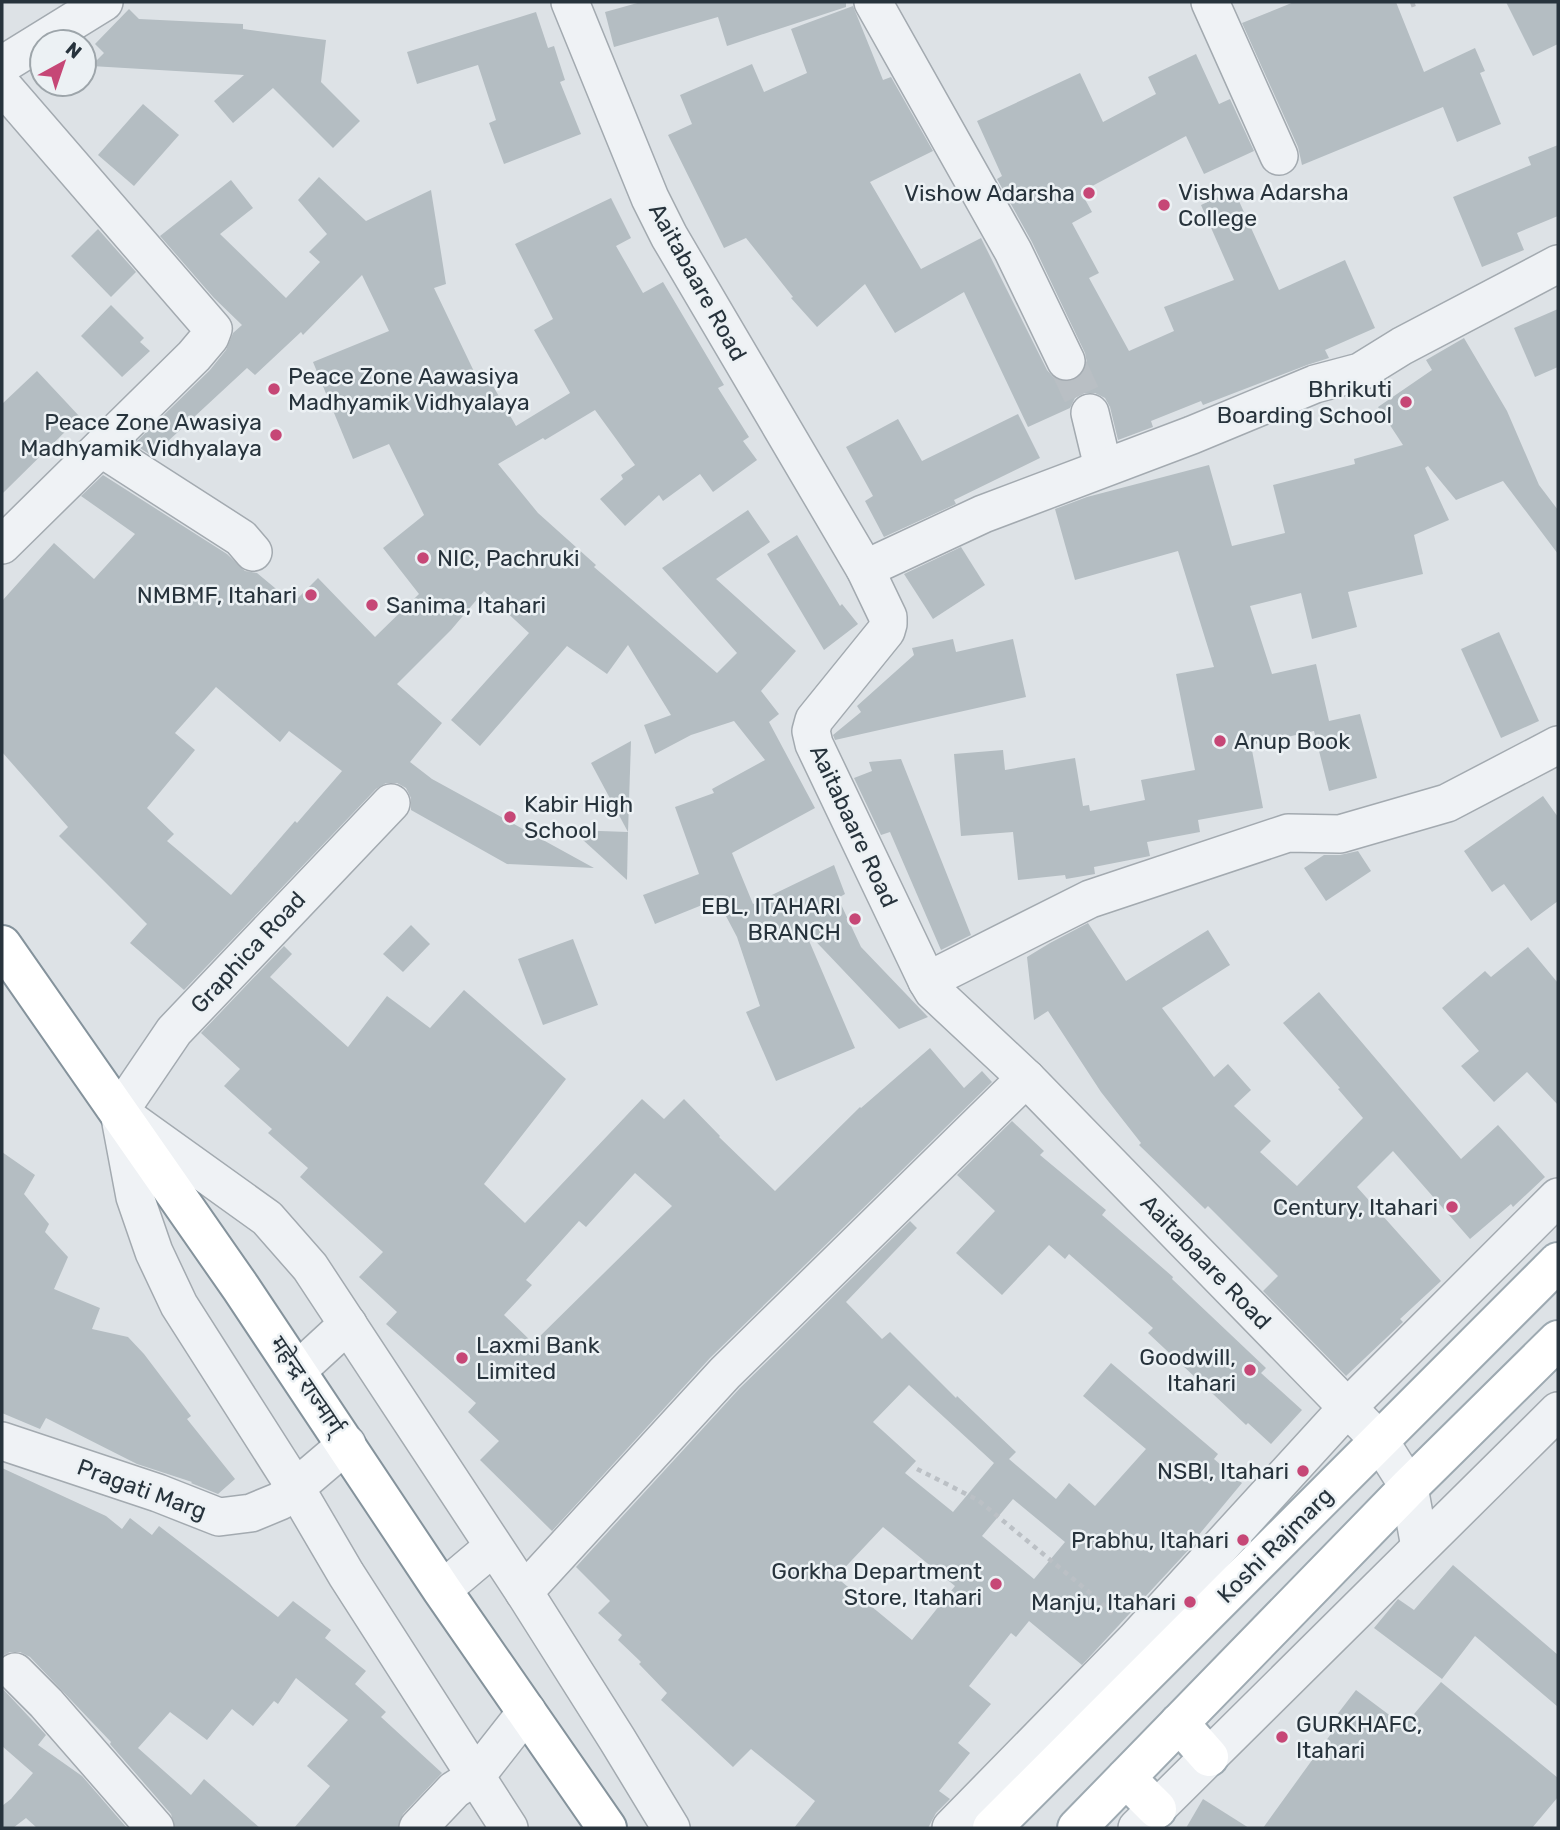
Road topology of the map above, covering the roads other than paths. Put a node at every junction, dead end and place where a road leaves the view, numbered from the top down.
1 (104, 2) edge
2 (570, 2) edge
3 (873, 2) edge
4 (1210, 2) edge
5 (2, 65) edge
6 (2, 85) edge
7 (1279, 156) dead end
8 (1558, 264) edge
9 (1066, 361) tunnel mouth
10 (1090, 413) tunnel mouth
11 (101, 448) junction
12 (1103, 467) junction
13 (2, 545) edge
14 (253, 552) dead end
15 (865, 569) junction
16 (1558, 745) edge
17 (391, 803) dead end
18 (2, 945) edge
19 (927, 981) junction
20 (1026, 1078) junction
21 (118, 1112) junction
22 (1558, 1197) edge
23 (1558, 1262) edge
24 (348, 1324) junction
25 (1558, 1340) edge
26 (298, 1371) junction
27 (1349, 1407) junction
28 (1558, 1411) edge
29 (1379, 1440) junction
30 (2, 1441) edge
31 (346, 1444) junction
32 (295, 1487) junction
33 (1409, 1487) junction
34 (1420, 1547) junction
35 (493, 1548) junction
36 (442, 1590) junction
37 (524, 1592) junction
38 (15, 1672) dead end
39 (527, 1711) junction
40 (1179, 1723) junction
41 (1209, 1757) junction
42 (475, 1776) junction
43 (1126, 1778) junction
44 (1147, 1818) edge
45 (155, 1828) edge
46 (418, 1828) edge
47 (509, 1828) edge
48 (607, 1828) edge
49 (671, 1828) edge
50 (951, 1828) edge
51 (992, 1828) edge
52 (1077, 1828) edge

1 - 5 street
2 - 15 street, Aaitabaare Road
3 - 9 street
4 - 7 street
6 - 11 street
8 - 12 street
10 - 12 street
11 - 13 street
11 - 14 street
12 - 15 street
15 - 19 street, Aaitabaare Road
16 - 19 street
17 - 21 street, Graphica Road
18 - 21 main road, महेन्द्र राज्मार्ग्
19 - 20 street, Aaitabaare Road
20 - 27 street, Aaitabaare Road
20 - 37 street
21 - 24 street
21 - 26 main road, महेन्द्र राज्मार्ग्
21 - 32 street
22 - 27 street
23 - 29 main road, Koshi Rajmarg
24 - 26 street
24 - 35 street
25 - 33 main road
26 - 31 main road, महेन्द्र राज्मार्ग्
27 - 29 street, Aaitabaare Road
27 - 50 street
28 - 34 street
29 - 33 street, Aaitabaare Road
29 - 51 main road, Koshi Rajmarg
30 - 32 street, Pragati Marg
31 - 32 street, Pragati Marg
31 - 36 main road, महेन्द्र राज्मार्ग्
32 - 42 street
33 - 34 street
33 - 40 main road
34 - 41 street
35 - 36 street
35 - 37 street
36 - 39 main road, महेन्द्र राज्मार्ग्
37 - 49 street
38 - 45 street
39 - 42 street
39 - 48 main road, महेन्द्र राज्मार्ग्
40 - 41 main road
40 - 43 main road
41 - 44 street
42 - 46 street
42 - 47 street
43 - 44 main road
43 - 52 main road

